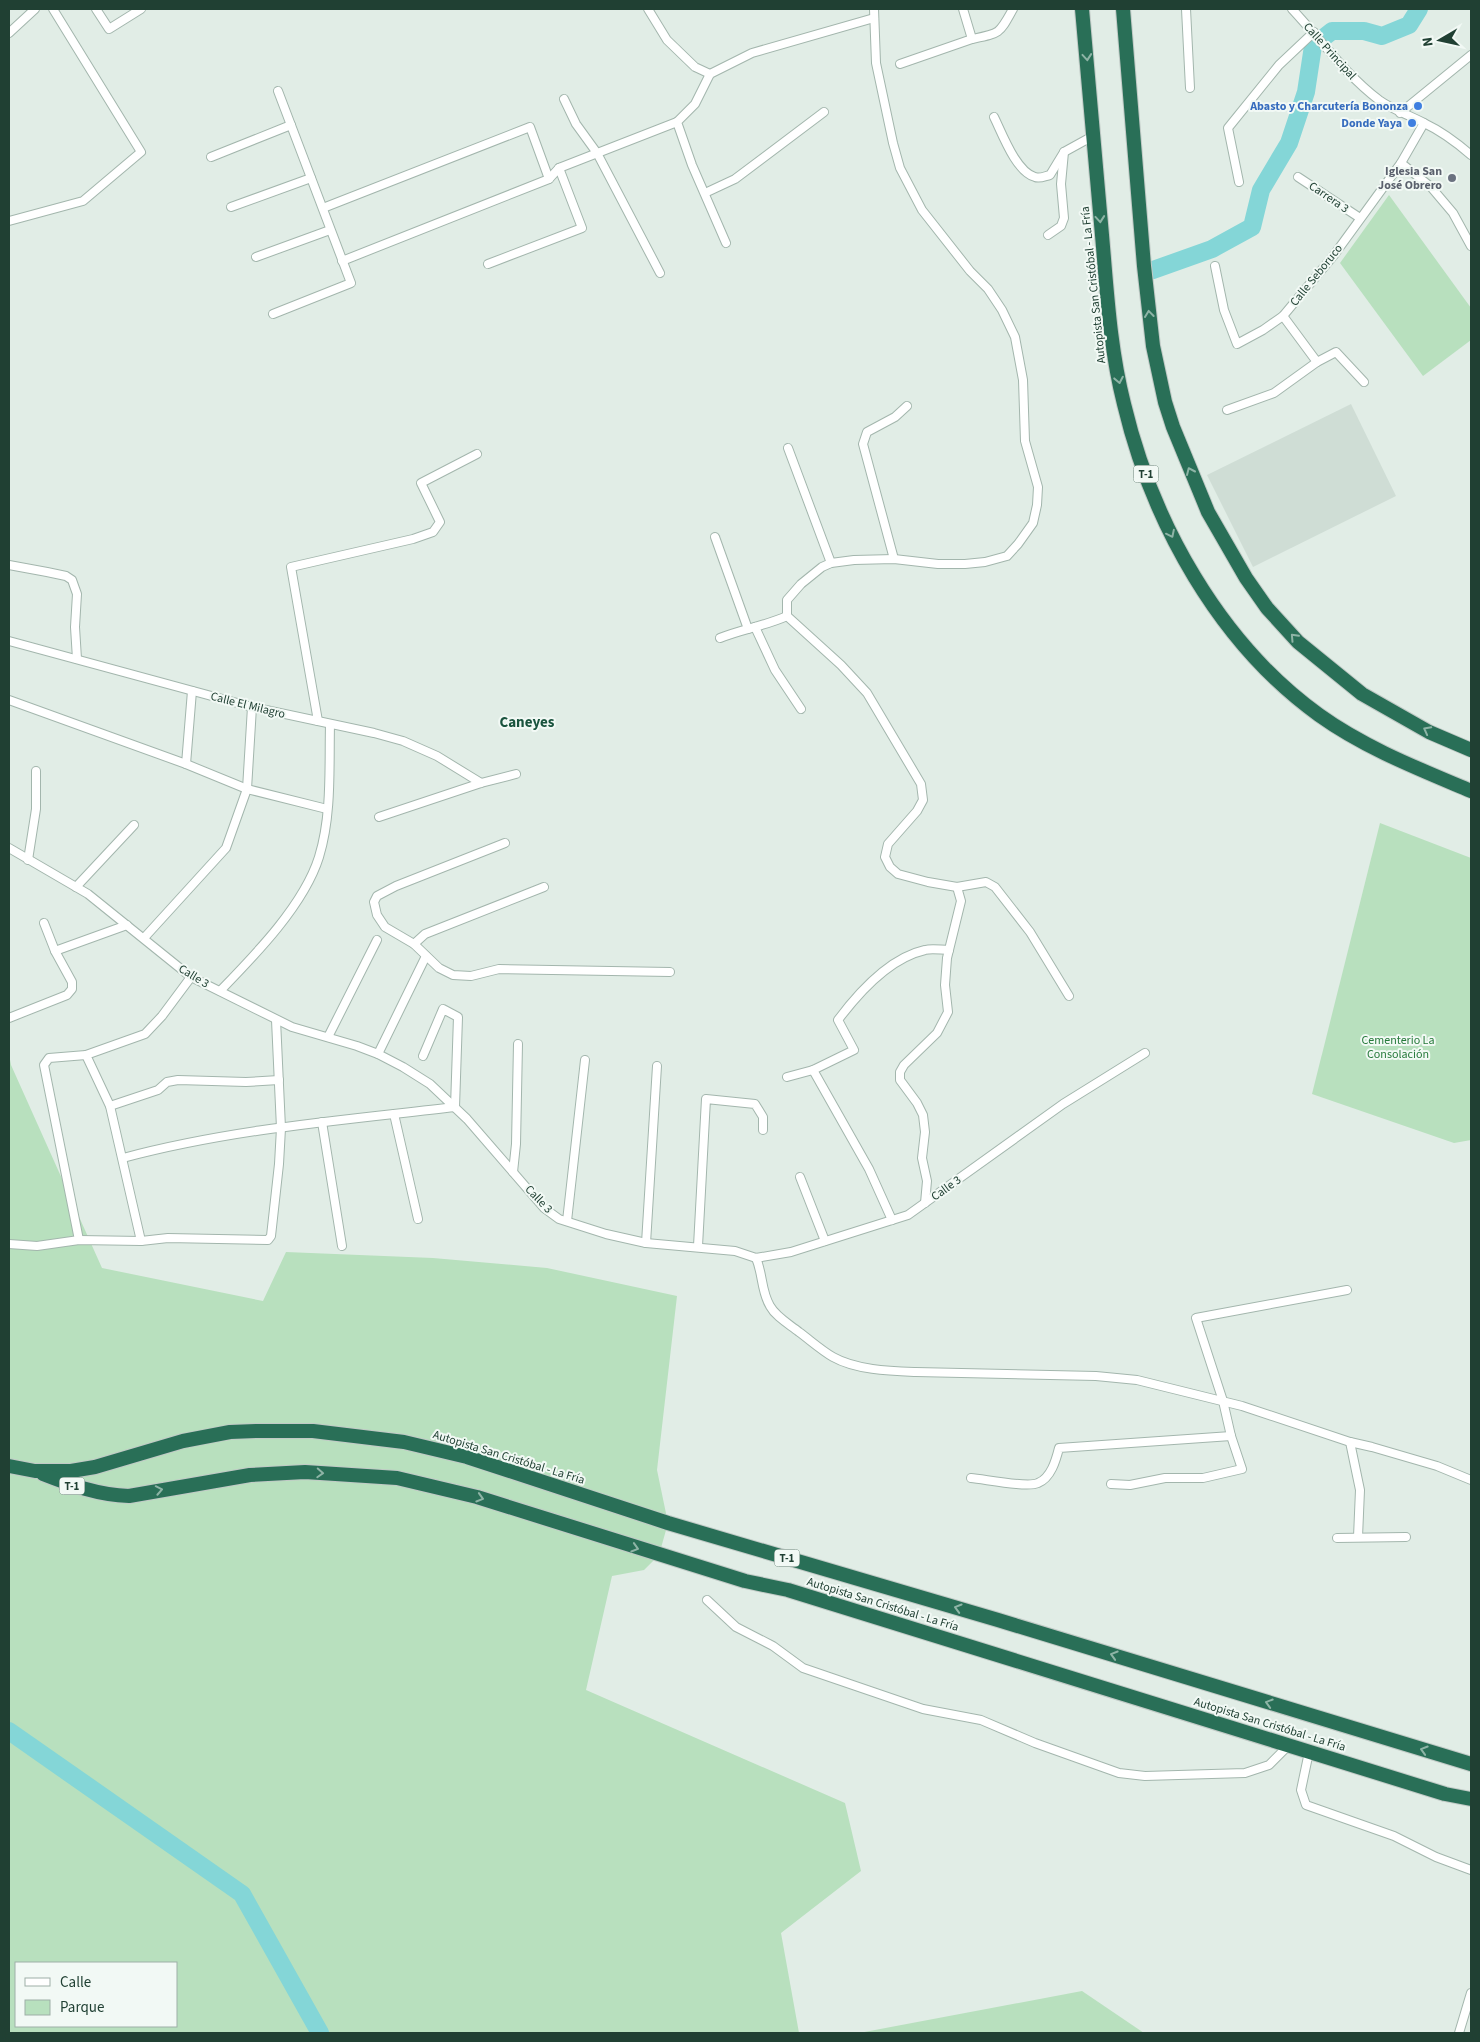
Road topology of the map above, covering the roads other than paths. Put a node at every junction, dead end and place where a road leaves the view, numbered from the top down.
1 (36, 9) edge
2 (53, 9) edge
3 (96, 9) edge
4 (141, 9) edge
5 (648, 9) edge
6 (874, 9) edge
7 (963, 9) edge
8 (1012, 9) edge
9 (1082, 9) edge
10 (1123, 9) edge
11 (1186, 9) edge
12 (1292, 9) edge
13 (874, 18) junction
14 (1314, 32) junction
15 (9, 33) edge
16 (972, 39) junction
17 (1471, 55) edge
18 (900, 64) dead end
19 (710, 74) junction
20 (1190, 88) dead end
21 (278, 90) dead end
22 (564, 98) dead end
23 (824, 112) dead end
24 (1400, 112) junction
25 (994, 116) dead end
26 (677, 122) junction
27 (1424, 122) junction
28 (290, 125) junction
29 (1093, 136) junction
30 (597, 152) junction
31 (1064, 152) junction
32 (1471, 155) edge
33 (211, 157) dead end
34 (1401, 163) junction
35 (559, 168) junction
36 (1298, 177) dead end
37 (311, 178) junction
38 (549, 179) junction
39 (1239, 182) dead end
40 (705, 193) junction
41 (231, 207) dead end
42 (323, 208) junction
43 (1360, 218) junction
44 (9, 221) edge
45 (330, 230) junction
46 (1048, 235) dead end
47 (726, 243) dead end
48 (1471, 246) edge
49 (256, 257) dead end
50 (342, 261) junction
51 (488, 264) dead end
52 (1215, 266) dead end
53 (660, 273) dead end
54 (273, 314) dead end
55 (1283, 316) junction
56 (1317, 362) junction
57 (1364, 382) dead end
58 (906, 406) dead end
59 (1227, 410) dead end
60 (788, 448) dead end
61 (477, 454) dead end
62 (715, 537) dead end
63 (894, 559) junction
64 (832, 563) junction
65 (9, 565) edge
66 (787, 616) junction
67 (752, 628) junction
68 (720, 638) dead end
69 (9, 641) edge
70 (77, 659) junction
71 (192, 691) junction
72 (9, 700) edge
73 (252, 707) junction
74 (801, 709) dead end
75 (318, 721) junction
76 (330, 724) junction
77 (1471, 750) edge
78 (186, 764) junction
79 (36, 771) dead end
80 (516, 774) dead end
81 (481, 783) junction
82 (247, 790) junction
83 (1471, 791) edge
84 (327, 809) junction
85 (379, 817) dead end
86 (134, 825) dead end
87 (505, 843) dead end
88 (9, 848) edge
89 (28, 860) junction
90 (76, 887) junction
91 (544, 887) dead end
92 (957, 887) junction
93 (44, 922) dead end
94 (127, 925) junction
95 (144, 938) junction
96 (377, 940) dead end
97 (414, 944) junction
98 (949, 950) junction
99 (55, 951) junction
100 (426, 956) junction
101 (670, 972) dead end
102 (191, 978) junction
103 (220, 991) junction
104 (1068, 996) dead end
105 (9, 1018) edge
106 (276, 1020) junction
107 (328, 1037) junction
108 (518, 1044) dead end
109 (1145, 1053) dead end
110 (378, 1054) junction
111 (86, 1055) junction
112 (423, 1056) dead end
113 (585, 1060) dead end
114 (657, 1066) dead end
115 (813, 1070) junction
116 (788, 1077) dead end
117 (279, 1080) junction
118 (110, 1106) junction
119 (455, 1108) junction
120 (394, 1114) junction
121 (322, 1122) junction
122 (281, 1128) junction
123 (763, 1130) dead end
124 (123, 1158) junction
125 (513, 1172) junction
126 (800, 1177) dead end
127 (925, 1203) junction
128 (418, 1219) dead end
129 (892, 1220) junction
130 (567, 1221) junction
131 (79, 1240) junction
132 (141, 1241) junction
133 (825, 1241) junction
134 (646, 1243) junction
135 (9, 1244) edge
136 (342, 1246) dead end
137 (698, 1246) junction
138 (756, 1258) junction
139 (1347, 1290) dead end
140 (1223, 1401) junction
141 (1231, 1436) junction
142 (1350, 1442) junction
143 (9, 1466) edge
144 (35, 1471) junction
145 (971, 1478) dead end
146 (1471, 1480) edge
147 (1111, 1484) dead end
148 (1406, 1537) dead end
149 (1337, 1538) dead end
150 (1358, 1538) junction
151 (708, 1600) dead end
152 (1288, 1746) junction
153 (1309, 1752) junction
154 (1471, 1764) edge
155 (1471, 1800) edge
156 (1471, 1870) edge
157 (1471, 1993) edge
158 (1459, 2033) edge

1 - 15 street
2 - 44 street
3 - 4 street
5 - 19 street
6 - 13 street
7 - 16 street
8 - 16 street
9 -> 29 highway, Autopista San Cristóbal - La Fría / T-1
77 -> 10 highway
11 - 20 street
12 - 14 street, Calle Principal
13 - 19 street
13 - 63 street
14 - 24 street, Calle Principal
14 - 39 street
16 - 18 street
17 - 24 street
19 - 26 street
21 - 28 street
22 - 30 street
23 - 40 street
24 - 27 street, Calle Principal
25 - 31 street
26 - 30 street
26 - 40 street
27 - 32 street, Calle Principal
27 - 34 street, Calle Seboruco
28 - 33 street
28 - 37 street
29 - 31 street
29 -> 83 highway, Autopista San Cristóbal - La Fría / T-1
30 - 35 street
30 - 53 street
31 - 46 street
34 - 43 street, Calle Seboruco
34 - 48 street
35 - 38 street
35 - 51 street
36 - 43 street, Carrera 3
37 - 41 street
37 - 42 street
38 - 42 street
38 - 50 street
40 - 47 street
42 - 45 street
43 - 55 street, Calle Seboruco
45 - 49 street
45 - 50 street
50 - 54 street
52 - 55 street, Calle Seboruco
55 - 56 street
56 - 57 street
56 - 59 street
58 - 63 street
60 - 64 street
61 - 75 street
62 - 67 street
63 - 64 street
64 - 66 street
65 - 70 street
66 - 67 street
66 - 92 street
67 - 68 street
67 - 74 street
69 - 70 street, Calle El Milagro
70 - 71 street, Calle El Milagro
71 - 73 street, Calle El Milagro
71 - 78 street
72 - 78 street
73 - 75 street, Calle El Milagro
73 - 82 street
75 - 76 street, Calle El Milagro
76 - 81 street, Calle El Milagro
76 - 84 street
78 - 82 street
79 - 89 street
80 - 81 street
81 - 85 street
82 - 84 street
82 - 95 street
84 - 103 street
86 - 90 street
87 - 97 street
88 - 89 street, Calle 3
89 - 90 street, Calle 3
90 - 94 street, Calle 3
91 - 97 street
92 - 98 street
92 - 104 street
93 - 99 street
94 - 95 street, Calle 3
94 - 99 street
95 - 102 street, Calle 3
96 - 107 street
97 - 100 street
98 - 115 street
98 - 127 street
99 - 105 street
100 - 101 street
100 - 110 street
102 - 103 street, Calle 3
102 - 111 street
103 - 106 street, Calle 3
106 - 107 street, Calle 3
106 - 117 street
107 - 110 street, Calle 3
108 - 125 street
109 - 127 street, Calle 3
110 - 119 street, Calle 3
111 - 118 street
111 - 131 street
112 - 119 street
113 - 130 street
114 - 134 street
115 - 116 street
115 - 129 street
117 - 118 street
117 - 122 street
118 - 124 street
119 - 120 street
119 - 125 street, Calle 3
120 - 121 street
120 - 128 street
121 - 122 street
121 - 136 street
122 - 124 street
122 - 132 street
123 - 137 street
124 - 132 street
125 - 130 street, Calle 3
126 - 133 street
127 - 129 street, Calle 3
129 - 133 street, Calle 3
130 - 134 street, Calle 3
131 - 132 street
131 - 135 street
133 - 138 street, Calle 3
134 - 137 street, Calle 3
137 - 138 street, Calle 3
138 - 140 street
139 - 140 street
140 - 141 street
140 - 142 street
141 - 145 street
141 - 147 street
142 - 146 street
142 - 150 street
143 - 144 highway, T-1
144 -> 152 highway, Autopista San Cristóbal - La Fría / T-1
154 -> 144 highway, Autopista San Cristóbal - La Fría / T-1
148 - 150 street
149 - 150 street
151 - 152 street
152 - 153 highway, Autopista San Cristóbal - La Fría / T-1
153 - 155 highway, Autopista San Cristóbal - La Fría / T-1
153 - 156 street
157 - 158 street

